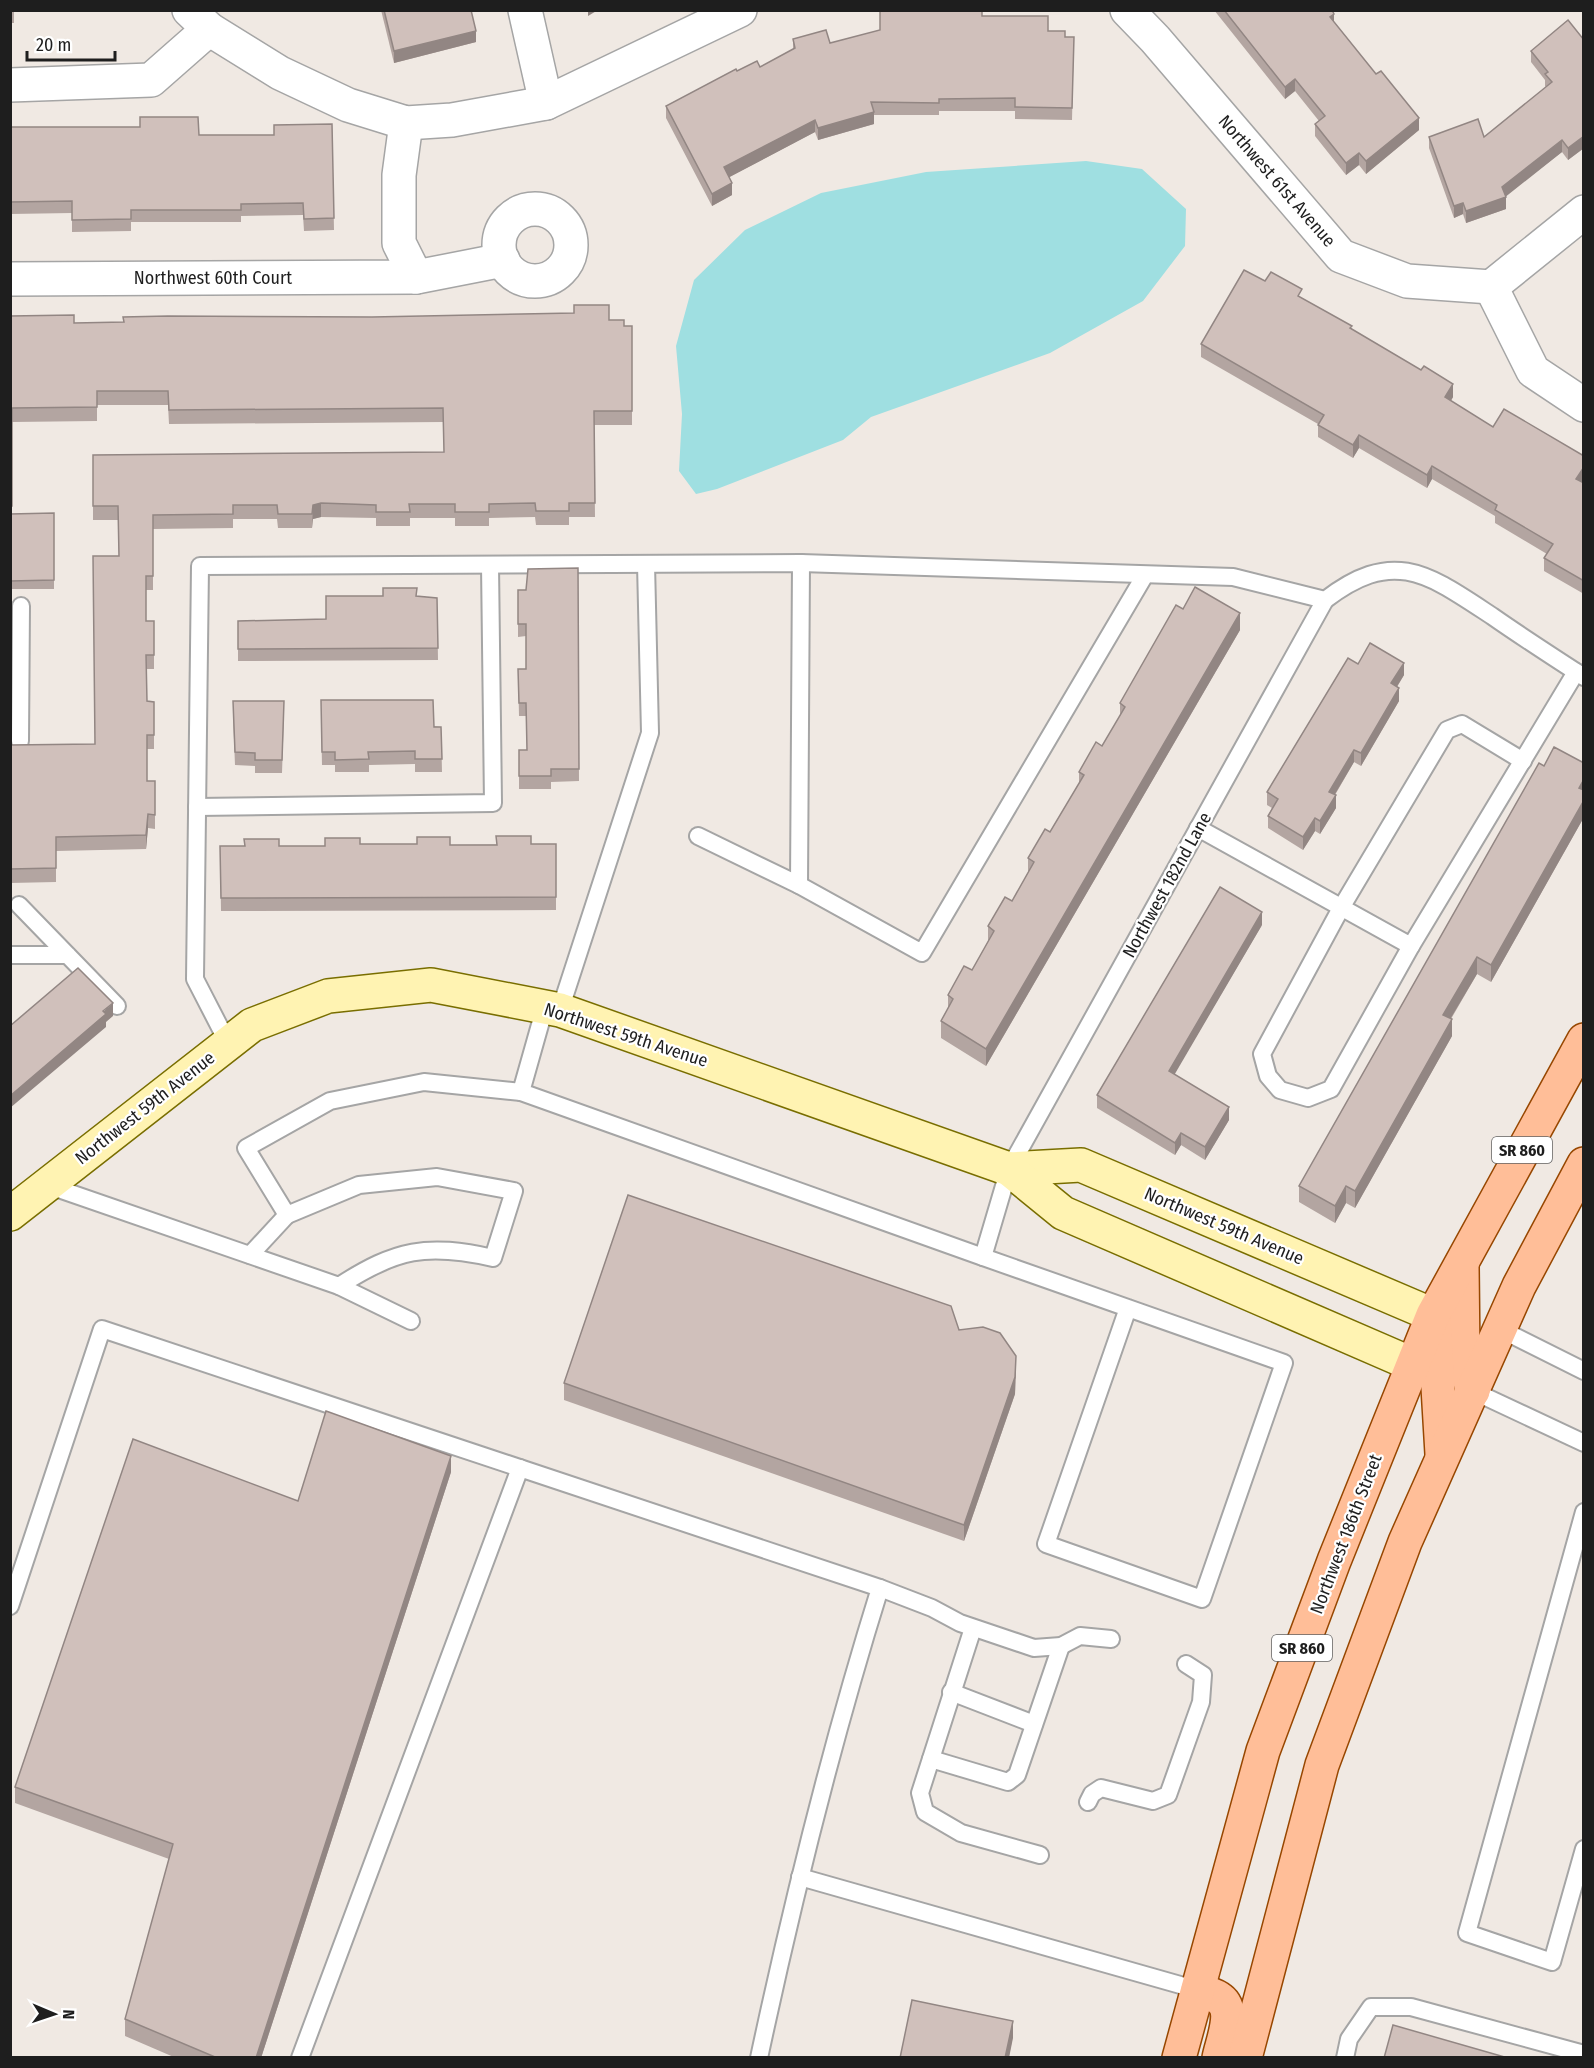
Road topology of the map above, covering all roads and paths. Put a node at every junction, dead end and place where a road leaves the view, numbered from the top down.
1 (525, 10) edge
2 (740, 10) edge
3 (1126, 10) edge
4 (199, 20) edge
5 (10, 85) edge
6 (546, 103) junction
7 (405, 123) junction
8 (1584, 212) edge
9 (503, 260) dead end
10 (416, 277) junction
11 (10, 279) edge
12 (1491, 287) junction
13 (1584, 405) edge
14 (646, 564) junction
15 (801, 564) junction
16 (490, 565) junction
17 (1145, 575) junction
18 (1325, 600) junction
19 (21, 606) dead end
20 (1580, 675) edge
21 (16, 682) edge
22 (20, 741) dead end
23 (1522, 761) junction
24 (197, 807) junction
25 (1198, 828) junction
26 (698, 836) dead end
27 (799, 885) junction
28 (19, 905) dead end
29 (1341, 908) junction
30 (1411, 946) junction
31 (67, 954) junction
32 (10, 955) edge
33 (117, 1006) dead end
34 (553, 1008) junction
35 (1584, 1040) edge
36 (228, 1043) junction
37 (521, 1092) junction
38 (1584, 1164) edge
39 (1009, 1169) junction
40 (47, 1185) junction
41 (10, 1214) edge
42 (287, 1215) junction
43 (250, 1255) junction
44 (983, 1257) junction
45 (1462, 1261) junction
46 (339, 1286) junction
47 (1128, 1308) junction
48 (1433, 1315) junction
49 (411, 1321) dead end
50 (1500, 1329) junction
51 (1414, 1365) junction
52 (1584, 1371) edge
53 (1473, 1391) junction
54 (1584, 1443) edge
55 (1442, 1459) junction
56 (520, 1468) junction
57 (1584, 1512) edge
58 (880, 1587) junction
59 (10, 1606) edge
60 (973, 1628) junction
61 (1111, 1639) dead end
62 (1061, 1646) junction
63 (1186, 1664) dead end
64 (951, 1692) junction
65 (1035, 1724) junction
66 (931, 1759) junction
67 (1088, 1802) dead end
68 (1584, 1849) edge
69 (1040, 1855) dead end
70 (800, 1877) junction
71 (1198, 1990) junction
72 (1584, 2054) edge
73 (300, 2058) edge
74 (759, 2058) edge
75 (1179, 2058) edge
76 (1219, 2058) edge
77 (1245, 2058) edge
78 (1345, 2058) edge

1 - 6 street
2 - 6 street
3 - 12 street, Northwest 61st Avenue
4 - 5 street
4 - 7 street
6 - 7 street
7 - 10 street
8 - 12 street
9 - 10 street, Northwest 60th Court
10 - 11 street, Northwest 60th Court
12 - 13 street
14 - 15 lane
14 - 16 lane
14 - 34 lane
15 - 17 lane
15 - 27 lane
16 - 24 lane
16 - 24 lane
17 - 18 lane
17 - 27 lane
18 - 20 lane
18 - 25 lane, Northwest 182nd Lane
19 - 21 lane
20 - 23 lane
21 - 22 lane
23 - 29 lane
23 - 30 lane
24 - 36 lane
25 - 29 lane
25 - 39 lane, Northwest 182nd Lane
26 - 27 lane
28 - 31 lane
29 - 30 lane
29 - 30 lane
31 - 32 lane
31 - 33 lane
34 - 36 street, Northwest 59th Avenue
34 - 37 lane
34 - 39 street, Northwest 59th Avenue
35 - 45 main road, Northwest 186th Street / SR 860
36 - 40 street, Northwest 59th Avenue
37 - 42 lane
37 - 44 lane
38 - 50 main road
39 - 44 lane, Northwest 182nd Lane
39 - 48 street, Northwest 59th Avenue
39 - 51 street, Northwest 59th Avenue
40 - 41 street, Northwest 59th Avenue
40 - 43 lane
42 - 43 lane
42 - 46 lane
43 - 46 lane
44 - 47 lane
45 - 48 main road, Northwest 186th Street / SR 860
45 - 53 main road
46 - 49 lane
47 - 47 lane
48 - 51 main road, Northwest 186th Street / SR 860
48 - 55 main road
50 - 52 lane
50 - 53 main road
51 - 71 main road, Northwest 186th Street / SR 860
53 - 54 lane
53 - 55 main road
55 - 77 main road
56 - 58 lane
56 - 59 lane
56 - 73 lane
57 - 68 lane
58 - 60 lane
58 - 70 lane
60 - 62 lane
60 - 64 lane
61 - 62 lane
62 - 65 lane
63 - 67 lane
64 - 65 lane
64 - 66 lane
65 - 66 lane
66 - 69 lane
70 - 71 lane
70 - 74 lane
71 - 75 main road, Northwest 186th Street / SR 860
71 - 76 main road
72 - 78 lane

